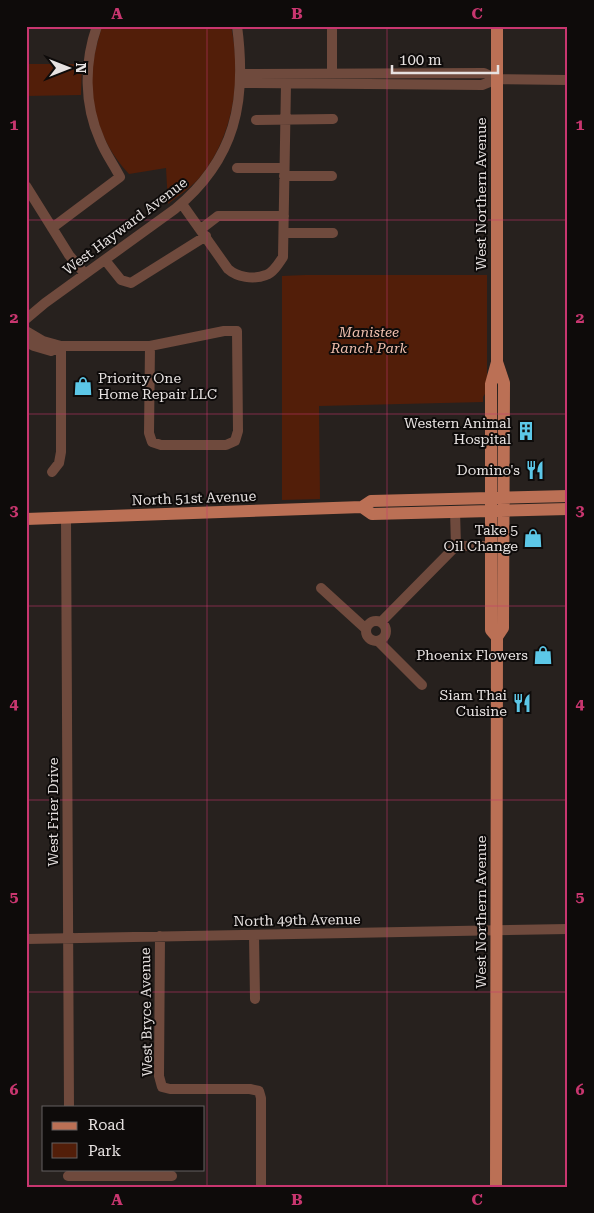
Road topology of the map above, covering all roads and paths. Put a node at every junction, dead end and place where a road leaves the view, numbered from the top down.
1 (97, 26) edge
2 (237, 26) edge
3 (332, 26) edge
4 (497, 26) edge
5 (332, 73) junction
6 (423, 73) junction
7 (241, 78) junction
8 (497, 79) junction
9 (568, 80) edge
10 (286, 84) junction
11 (332, 84) junction
12 (423, 85) junction
13 (332, 119) dead end
14 (256, 120) dead end
15 (285, 120) junction
16 (237, 168) dead end
17 (284, 172) junction
18 (332, 176) dead end
19 (26, 186) edge
20 (182, 204) junction
21 (284, 216) junction
22 (52, 228) junction
23 (204, 232) junction
24 (284, 233) junction
25 (334, 233) dead end
26 (105, 260) junction
27 (85, 274) junction
28 (26, 320) edge
29 (26, 331) edge
30 (26, 342) edge
31 (61, 346) junction
32 (150, 346) junction
33 (52, 472) dead end
34 (568, 496) edge
35 (497, 504) junction
36 (362, 508) junction
37 (568, 509) edge
38 (455, 511) junction
39 (66, 517) junction
40 (26, 519) edge
41 (456, 546) junction
42 (491, 546) junction
43 (321, 588) dead end
44 (381, 622) junction
45 (366, 628) junction
46 (497, 637) junction
47 (378, 641) junction
48 (422, 685) dead end
49 (496, 929) junction
50 (568, 929) edge
51 (254, 935) junction
52 (160, 936) junction
53 (26, 939) edge
54 (68, 939) junction
55 (255, 998) dead end
56 (69, 1106) edge
57 (68, 1172) edge
58 (172, 1176) dead end
59 (68, 1187) edge
60 (261, 1187) edge
61 (496, 1187) edge

1 - 22 street
2 - 7 street, West Hayward Avenue
3 - 5 street
4 - 8 main road, West Northern Avenue
5 - 6 street
5 - 7 street
5 - 11 street
6 - 8 street
6 - 12 street
7 - 10 street
7 - 20 street, West Hayward Avenue
8 - 9 street
8 - 12 street
8 - 35 main road, West Northern Avenue
10 - 11 street
10 - 15 street
11 - 12 street
13 - 15 street
14 - 15 street
15 - 17 street
16 - 17 street
17 - 18 street
17 - 21 street
19 - 22 street
20 - 23 street
20 - 26 street, West Hayward Avenue
21 - 23 street
21 - 24 street
22 - 27 street
23 - 24 street
23 - 26 street
24 - 25 street
26 - 27 street, West Hayward Avenue
27 - 28 street, West Hayward Avenue
29 - 31 street
30 - 31 street
31 - 32 street
31 - 33 street
32 - 32 street
34 - 35 main road, North 51st Avenue
35 - 36 main road, North 51st Avenue
35 - 37 main road, North 51st Avenue
35 - 38 main road, North 51st Avenue
35 - 42 main road, West Northern Avenue
35 - 46 main road, West Northern Avenue
36 - 38 main road, North 51st Avenue
36 - 39 main road, North 51st Avenue
38 - 41 street
39 - 40 main road, North 51st Avenue
39 - 54 street, West Frier Drive
41 - 42 street
41 - 44 street
42 - 46 main road, West Northern Avenue
43 - 45 street
44 - 45 street
44 - 47 street
45 - 47 street
46 - 49 main road, West Northern Avenue
47 - 48 street
49 - 50 street, North 49th Avenue
49 - 51 street, North 49th Avenue
49 - 61 main road, West Northern Avenue
51 - 52 street, North 49th Avenue
51 - 55 street
52 - 54 street, North 49th Avenue
52 - 60 street, West Bryce Avenue
53 - 54 street, North 49th Avenue
54 - 56 street, West Frier Drive
57 - 58 street
57 - 59 street

